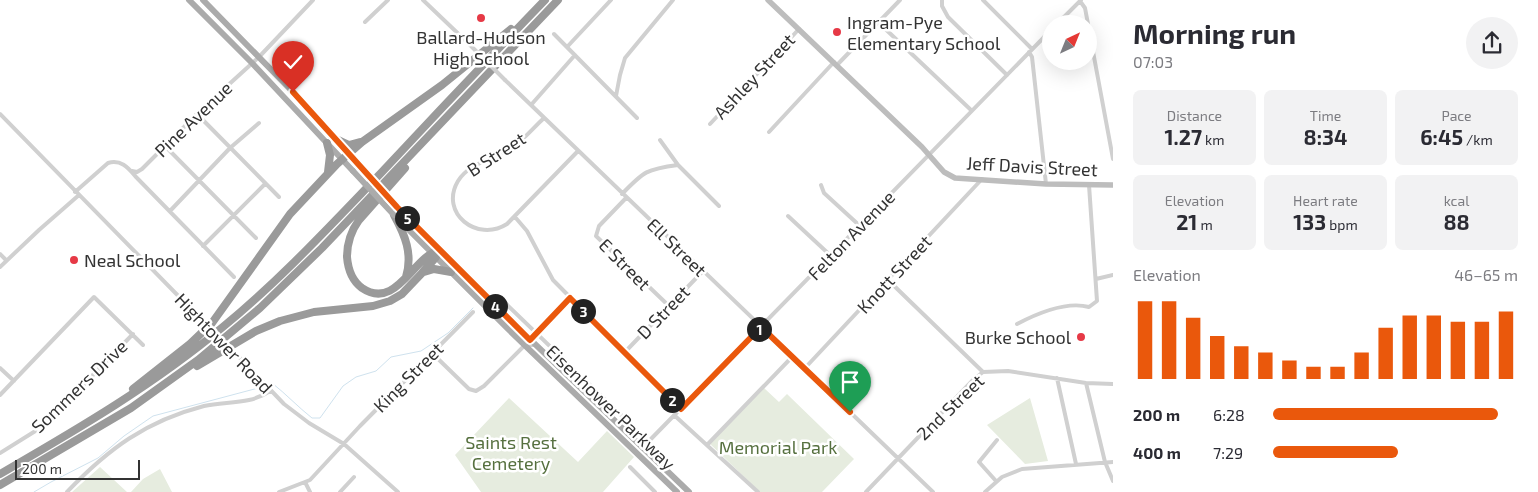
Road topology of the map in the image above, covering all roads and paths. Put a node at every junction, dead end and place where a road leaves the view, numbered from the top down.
1 (189, 0) edge
2 (203, 0) edge
3 (313, 0) edge
4 (388, 0) edge
5 (423, 0) edge
6 (545, 0) edge
7 (558, 0) edge
8 (612, 0) edge
9 (673, 0) edge
10 (768, 0) edge
11 (900, 0) edge
12 (942, 0) edge
13 (983, 0) edge
14 (1081, 1) edge
15 (534, 11) junction
16 (1067, 15) edge
17 (1086, 15) edge
18 (365, 22) dead end
19 (878, 23) junction
20 (799, 29) junction
21 (554, 34) dead end
22 (1042, 39) edge
23 (567, 47) junction
24 (1031, 50) junction
25 (575, 55) junction
26 (259, 57) junction
27 (252, 63) junction
28 (836, 64) junction
29 (1096, 70) edge
30 (1007, 74) junction
31 (616, 96) junction
32 (531, 105) junction
33 (972, 110) junction
34 (197, 114) junction
35 (0, 115) edge
36 (544, 118) junction
37 (637, 118) dead end
38 (259, 122) dead end
39 (710, 124) dead end
40 (769, 132) dead end
41 (429, 136) junction
42 (331, 140) junction
43 (660, 140) dead end
44 (362, 142) junction
45 (165, 146) junction
46 (230, 148) junction
47 (578, 151) junction
48 (928, 154) junction
49 (345, 157) junction
50 (1113, 159) edge
51 (678, 165) junction
52 (132, 171) junction
53 (327, 174) junction
54 (982, 179) junction
55 (199, 181) junction
56 (265, 184) junction
57 (821, 184) dead end
58 (1046, 184) junction
59 (1089, 185) junction
60 (1113, 185) edge
61 (77, 194) junction
62 (622, 194) junction
63 (279, 197) dead end
64 (626, 198) junction
65 (719, 206) dead end
66 (395, 211) junction
67 (170, 212) junction
68 (234, 215) junction
69 (788, 216) dead end
70 (515, 217) junction
71 (860, 226) junction
72 (256, 238) dead end
73 (202, 246) junction
74 (435, 253) junction
75 (0, 254) edge
76 (831, 256) junction
77 (6, 260) junction
78 (0, 267) edge
79 (703, 271) junction
80 (451, 272) junction
81 (422, 273) junction
82 (1113, 275) edge
83 (234, 278) dead end
84 (406, 278) junction
85 (1096, 279) junction
86 (888, 280) junction
87 (498, 296) dead end
88 (570, 298) junction
89 (668, 306) junction
90 (473, 312) dead end
91 (1017, 324) dead end
92 (761, 327) junction
93 (536, 333) junction
94 (132, 334) junction
95 (527, 342) junction
96 (143, 345) dead end
97 (432, 353) junction
98 (624, 353) junction
99 (792, 357) junction
100 (0, 368) edge
101 (804, 368) junction
102 (983, 372) junction
103 (1057, 378) junction
104 (14, 381) junction
105 (1086, 383) junction
106 (1113, 384) edge
107 (163, 386) junction
108 (270, 390) junction
109 (0, 395) edge
110 (681, 409) junction
111 (674, 415) junction
112 (99, 416) junction
113 (997, 440) dead end
114 (344, 444) junction
115 (707, 445) junction
116 (0, 453) edge
117 (898, 458) junction
118 (1105, 462) junction
119 (1113, 462) edge
120 (1076, 464) junction
121 (630, 467) dead end
122 (0, 474) edge
123 (354, 477) dead end
124 (996, 481) junction
125 (1113, 481) edge
126 (305, 482) junction
127 (0, 485) edge
128 (67, 492) edge
129 (279, 492) edge
130 (310, 492) edge
131 (340, 492) edge
132 (398, 492) edge
133 (655, 492) edge
134 (677, 492) edge
135 (689, 492) edge
136 (758, 492) edge
137 (867, 492) edge
138 (933, 492) edge
139 (985, 492) edge

1 - 27 main road, Eisenhower Parkway
2 - 26 main road, Eisenhower Parkway
3 - 26 street, Pine Avenue
4 - 18 street
5 - 32 street, Ell Street, bridge
6 - 15 highway
7 - 41 highway
8 - 23 street
9 - 31 street
10 - 20 street, Jeff Davis Street
11 - 19 street
12 - 30 street
13 - 24 street
14 - 16 street
14 - 17 street
15 - 44 highway
15 - 112 highway
19 - 28 street
19 - 33 street
20 - 28 street, Jeff Davis Street
20 - 39 street, Ashley Street
21 - 23 street
22 - 24 street, Felton Avenue
23 - 25 street
24 - 30 street, Felton Avenue
24 - 58 street
25 - 31 street
25 - 32 street
26 - 27 street, Pine Avenue
26 - 42 main road, Eisenhower Parkway
27 - 34 street, Pine Avenue
27 - 42 main road, Eisenhower Parkway
28 - 40 street
28 - 48 street, Jeff Davis Street
29 - 50 street
30 - 33 street, Felton Avenue
31 - 37 street
32 - 36 street, Ell Street
33 - 48 street, Felton Avenue
34 - 45 street, Pine Avenue
34 - 46 street
35 - 61 street, Hightower Road
36 - 47 street, Ell Street
36 - 70 street, B Street
38 - 46 street
41 - 84 highway
41 - 107 highway
42 - 44 highway
42 - 49 main road, Eisenhower Parkway
42 - 53 highway
43 - 51 street
44 - 49 highway
45 - 52 street, Pine Avenue
45 - 55 street
46 - 55 street
46 - 56 street
47 - 62 street, Ell Street
47 - 70 street, B Street
48 - 54 street, Jeff Davis Street
48 - 71 street, Felton Avenue
49 - 53 highway
49 - 66 main road, Eisenhower Parkway, bridge
51 - 62 street
51 - 65 street
52 - 61 street
52 - 67 street
53 - 112 highway
54 - 58 street, Jeff Davis Street
54 - 86 street, Knott Street
55 - 67 street
55 - 68 street
56 - 63 street
56 - 68 street
57 - 71 street
58 - 59 street, Jeff Davis Street
59 - 60 street, Jeff Davis Street
59 - 85 street
61 - 77 street
61 - 108 street, Hightower Road, bridge
62 - 64 street, Ell Street
64 - 79 street, Ell Street
64 - 89 street, E Street
66 - 74 main road, Eisenhower Parkway
66 - 84 highway
67 - 73 street
68 - 72 street
68 - 73 street
69 - 76 street
70 - 88 street
71 - 76 street, Felton Avenue
73 - 83 street
74 - 80 main road, Eisenhower Parkway
74 - 81 highway
74 - 84 highway
74 - 95 main road, Eisenhower Parkway
75 - 77 street
76 - 92 street, Felton Avenue
77 - 78 street
79 - 89 street, D Street
79 - 92 street, Ell Street
80 - 81 highway
80 - 95 main road, Eisenhower Parkway
81 - 107 highway
82 - 85 street
85 - 91 street
86 - 101 street, Knott Street
86 - 102 street
87 - 93 street
88 - 93 street
88 - 98 street
89 - 98 street, D Street
90 - 97 street, King Street
92 - 99 street, Ell Street
92 - 110 street, Felton Avenue
93 - 95 street
93 - 111 street, Felton Avenue
94 - 96 street
94 - 104 street
94 - 116 street, Sommers Drive
95 - 97 street
95 - 134 main road, Eisenhower Parkway
95 - 135 main road, Eisenhower Parkway
97 - 114 street, King Street
98 - 110 street
99 - 101 street, Ell Street
99 - 115 street
100 - 104 street
101 - 117 street, Ell Street
102 - 103 street, 2nd Street
102 - 117 street, 2nd Street
103 - 105 street, 2nd Street
103 - 120 street
104 - 109 street
105 - 106 street, 2nd Street
105 - 118 street
107 - 127 highway
108 - 114 street, Hightower Road
108 - 128 street
110 - 111 street, Felton Avenue
111 - 115 street
112 - 122 highway
113 - 124 street
114 - 126 street, King Street
114 - 132 street, Hightower Road
115 - 136 street
117 - 137 street, 2nd Street
117 - 138 street, Ell Street
118 - 119 street
118 - 120 street
118 - 125 street
120 - 124 street
121 - 133 street
123 - 131 street
124 - 139 street
126 - 129 street
126 - 130 street

